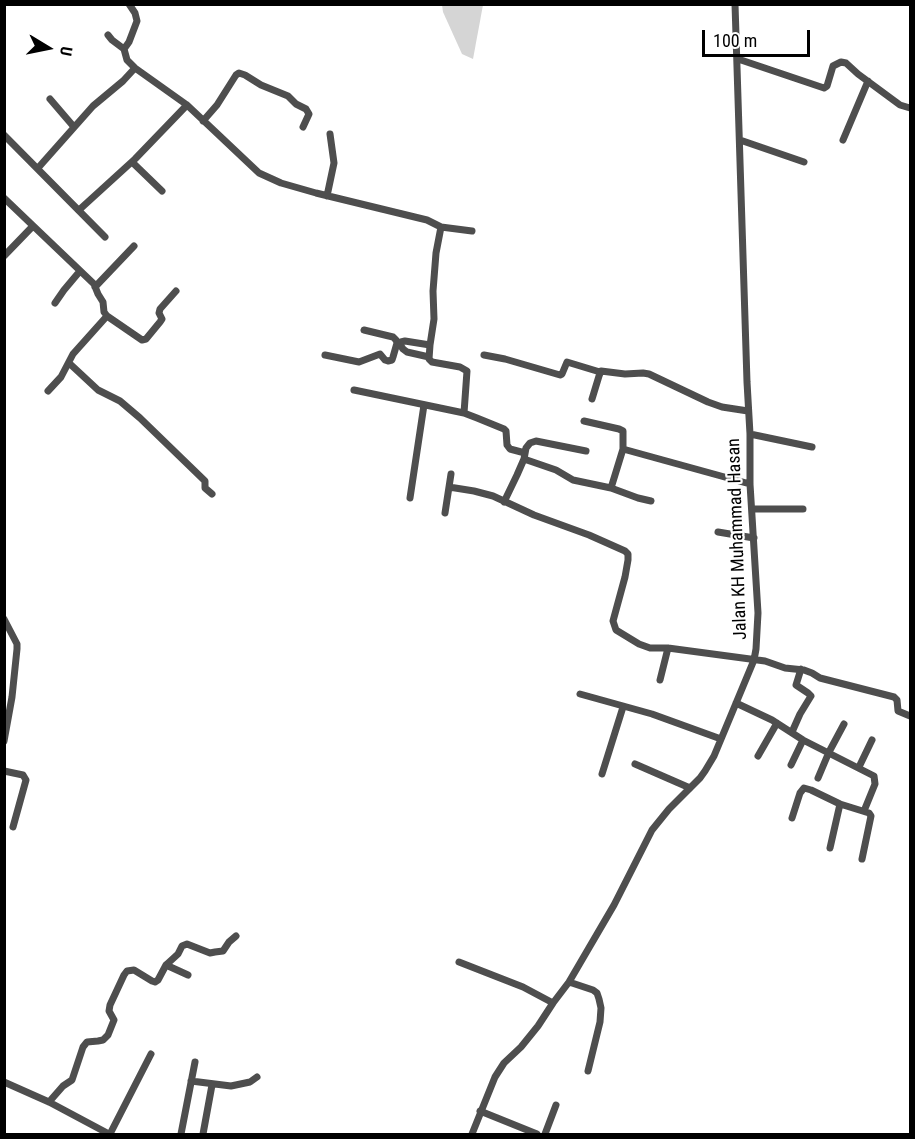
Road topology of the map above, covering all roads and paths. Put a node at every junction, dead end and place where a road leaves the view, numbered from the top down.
1 (129, 4) edge
2 (735, 4) edge
3 (108, 35) dead end
4 (124, 49) junction
5 (738, 59) junction
6 (135, 68) junction
7 (867, 81) junction
8 (50, 99) dead end
9 (187, 105) junction
10 (910, 108) edge
11 (203, 121) junction
12 (74, 127) junction
13 (303, 127) dead end
14 (330, 134) dead end
15 (4, 135) edge
16 (740, 140) junction
17 (843, 140) dead end
18 (132, 162) junction
19 (804, 162) dead end
20 (38, 168) junction
21 (162, 191) dead end
22 (327, 196) junction
23 (4, 198) edge
24 (80, 210) junction
25 (33, 226) junction
26 (441, 226) junction
27 (472, 231) dead end
28 (105, 237) dead end
29 (134, 246) dead end
30 (4, 256) edge
31 (80, 271) junction
32 (95, 287) junction
33 (176, 291) dead end
34 (55, 303) dead end
35 (107, 316) junction
36 (364, 330) dead end
37 (398, 343) junction
38 (430, 345) junction
39 (325, 355) dead end
40 (484, 355) dead end
41 (429, 357) junction
42 (69, 363) junction
43 (600, 372) junction
44 (354, 390) dead end
45 (48, 391) dead end
46 (592, 399) dead end
47 (424, 405) junction
48 (748, 411) junction
49 (464, 413) junction
50 (584, 420) dead end
51 (750, 434) junction
52 (812, 447) dead end
53 (623, 449) junction
54 (586, 451) dead end
55 (524, 456) junction
56 (451, 474) dead end
57 (750, 484) junction
58 (449, 487) junction
59 (611, 488) junction
60 (212, 494) dead end
61 (410, 498) dead end
62 (651, 501) dead end
63 (504, 502) junction
64 (752, 509) junction
65 (803, 509) dead end
66 (445, 513) dead end
67 (718, 532) dead end
68 (754, 538) junction
69 (4, 619) edge
70 (668, 648) junction
71 (754, 660) junction
72 (801, 669) junction
73 (660, 680) dead end
74 (580, 694) dead end
75 (736, 703) junction
76 (623, 707) junction
77 (910, 716) edge
78 (777, 723) junction
79 (844, 724) dead end
80 (792, 732) junction
81 (721, 739) junction
82 (803, 740) junction
83 (872, 740) dead end
84 (4, 741) edge
85 (829, 752) junction
86 (758, 756) dead end
87 (635, 764) dead end
88 (791, 765) dead end
89 (859, 767) junction
90 (4, 771) edge
91 (602, 774) dead end
92 (818, 777) dead end
93 (690, 788) junction
94 (840, 804) junction
95 (864, 811) junction
96 (792, 818) dead end
97 (13, 827) dead end
98 (830, 848) dead end
99 (862, 859) dead end
100 (236, 936) dead end
101 (459, 962) dead end
102 (166, 965) junction
103 (188, 975) dead end
104 (570, 982) junction
105 (553, 1003) junction
106 (151, 1054) dead end
107 (195, 1062) dead end
108 (588, 1071) dead end
109 (257, 1077) dead end
110 (191, 1081) junction
111 (4, 1082) edge
112 (212, 1084) junction
113 (49, 1102) junction
114 (556, 1105) dead end
115 (480, 1112) junction
116 (106, 1134) edge
117 (181, 1134) edge
118 (203, 1134) edge
119 (472, 1134) edge
120 (537, 1134) edge
121 (544, 1134) edge

1 - 4 street
2 - 5 street, Jalan KH Muhammad Hasan
3 - 4 street
4 - 6 street
5 - 7 street
5 - 16 street, Jalan KH Muhammad Hasan
6 - 9 street
6 - 12 street
7 - 10 street
7 - 17 street
8 - 12 street
9 - 11 street
9 - 18 street
11 - 13 street
11 - 22 street
12 - 20 street
14 - 22 street
15 - 20 street
16 - 19 street
16 - 48 street, Jalan KH Muhammad Hasan
18 - 21 street
18 - 24 street
20 - 24 street
22 - 26 street
23 - 25 street
24 - 28 street
25 - 30 street
25 - 31 street
26 - 27 street
26 - 38 street
29 - 32 street
31 - 32 street
31 - 34 street
32 - 35 street
33 - 35 street
35 - 42 street
36 - 37 street
37 - 38 street
37 - 39 street
37 - 41 street
38 - 41 street
40 - 43 street
41 - 49 street
42 - 45 street
42 - 60 street
43 - 46 street
43 - 48 street
44 - 47 street
47 - 49 street
47 - 61 street
48 - 51 street, Jalan KH Muhammad Hasan
49 - 55 street
50 - 53 street
51 - 52 street
51 - 57 street, Jalan KH Muhammad Hasan
53 - 57 street
53 - 59 street
54 - 55 street
55 - 59 street
55 - 63 street
56 - 58 street
57 - 64 street, Jalan KH Muhammad Hasan
58 - 63 street
58 - 66 street
59 - 62 street
63 - 70 street
64 - 65 street
64 - 68 street, Jalan KH Muhammad Hasan
67 - 68 street
68 - 71 street, Jalan KH Muhammad Hasan
69 - 84 street
70 - 71 street
70 - 73 street
71 - 72 street
71 - 75 street, Jalan KH Muhammad Hasan
72 - 77 street
72 - 80 street
74 - 76 street
75 - 78 street
75 - 81 street, Jalan KH Muhammad Hasan
76 - 81 street
76 - 91 street
78 - 80 street
78 - 86 street
79 - 85 street
80 - 82 street
81 - 93 street, Jalan KH Muhammad Hasan
82 - 85 street
82 - 88 street
83 - 89 street
85 - 89 street
85 - 92 street
87 - 93 street
89 - 95 street
90 - 97 street
93 - 104 street, Jalan KH Muhammad Hasan
94 - 95 street
94 - 96 street
94 - 98 street
95 - 99 street
100 - 102 street
101 - 105 street
102 - 103 street
102 - 113 street
104 - 105 street, Jalan KH Muhammad Hasan
104 - 108 street
105 - 115 street, Jalan KH Muhammad Hasan
106 - 116 street
107 - 110 street
109 - 112 street
110 - 112 street
110 - 117 street
111 - 113 street
112 - 118 street
113 - 116 street
114 - 121 street
115 - 119 street, Jalan KH Muhammad Hasan
115 - 120 street

